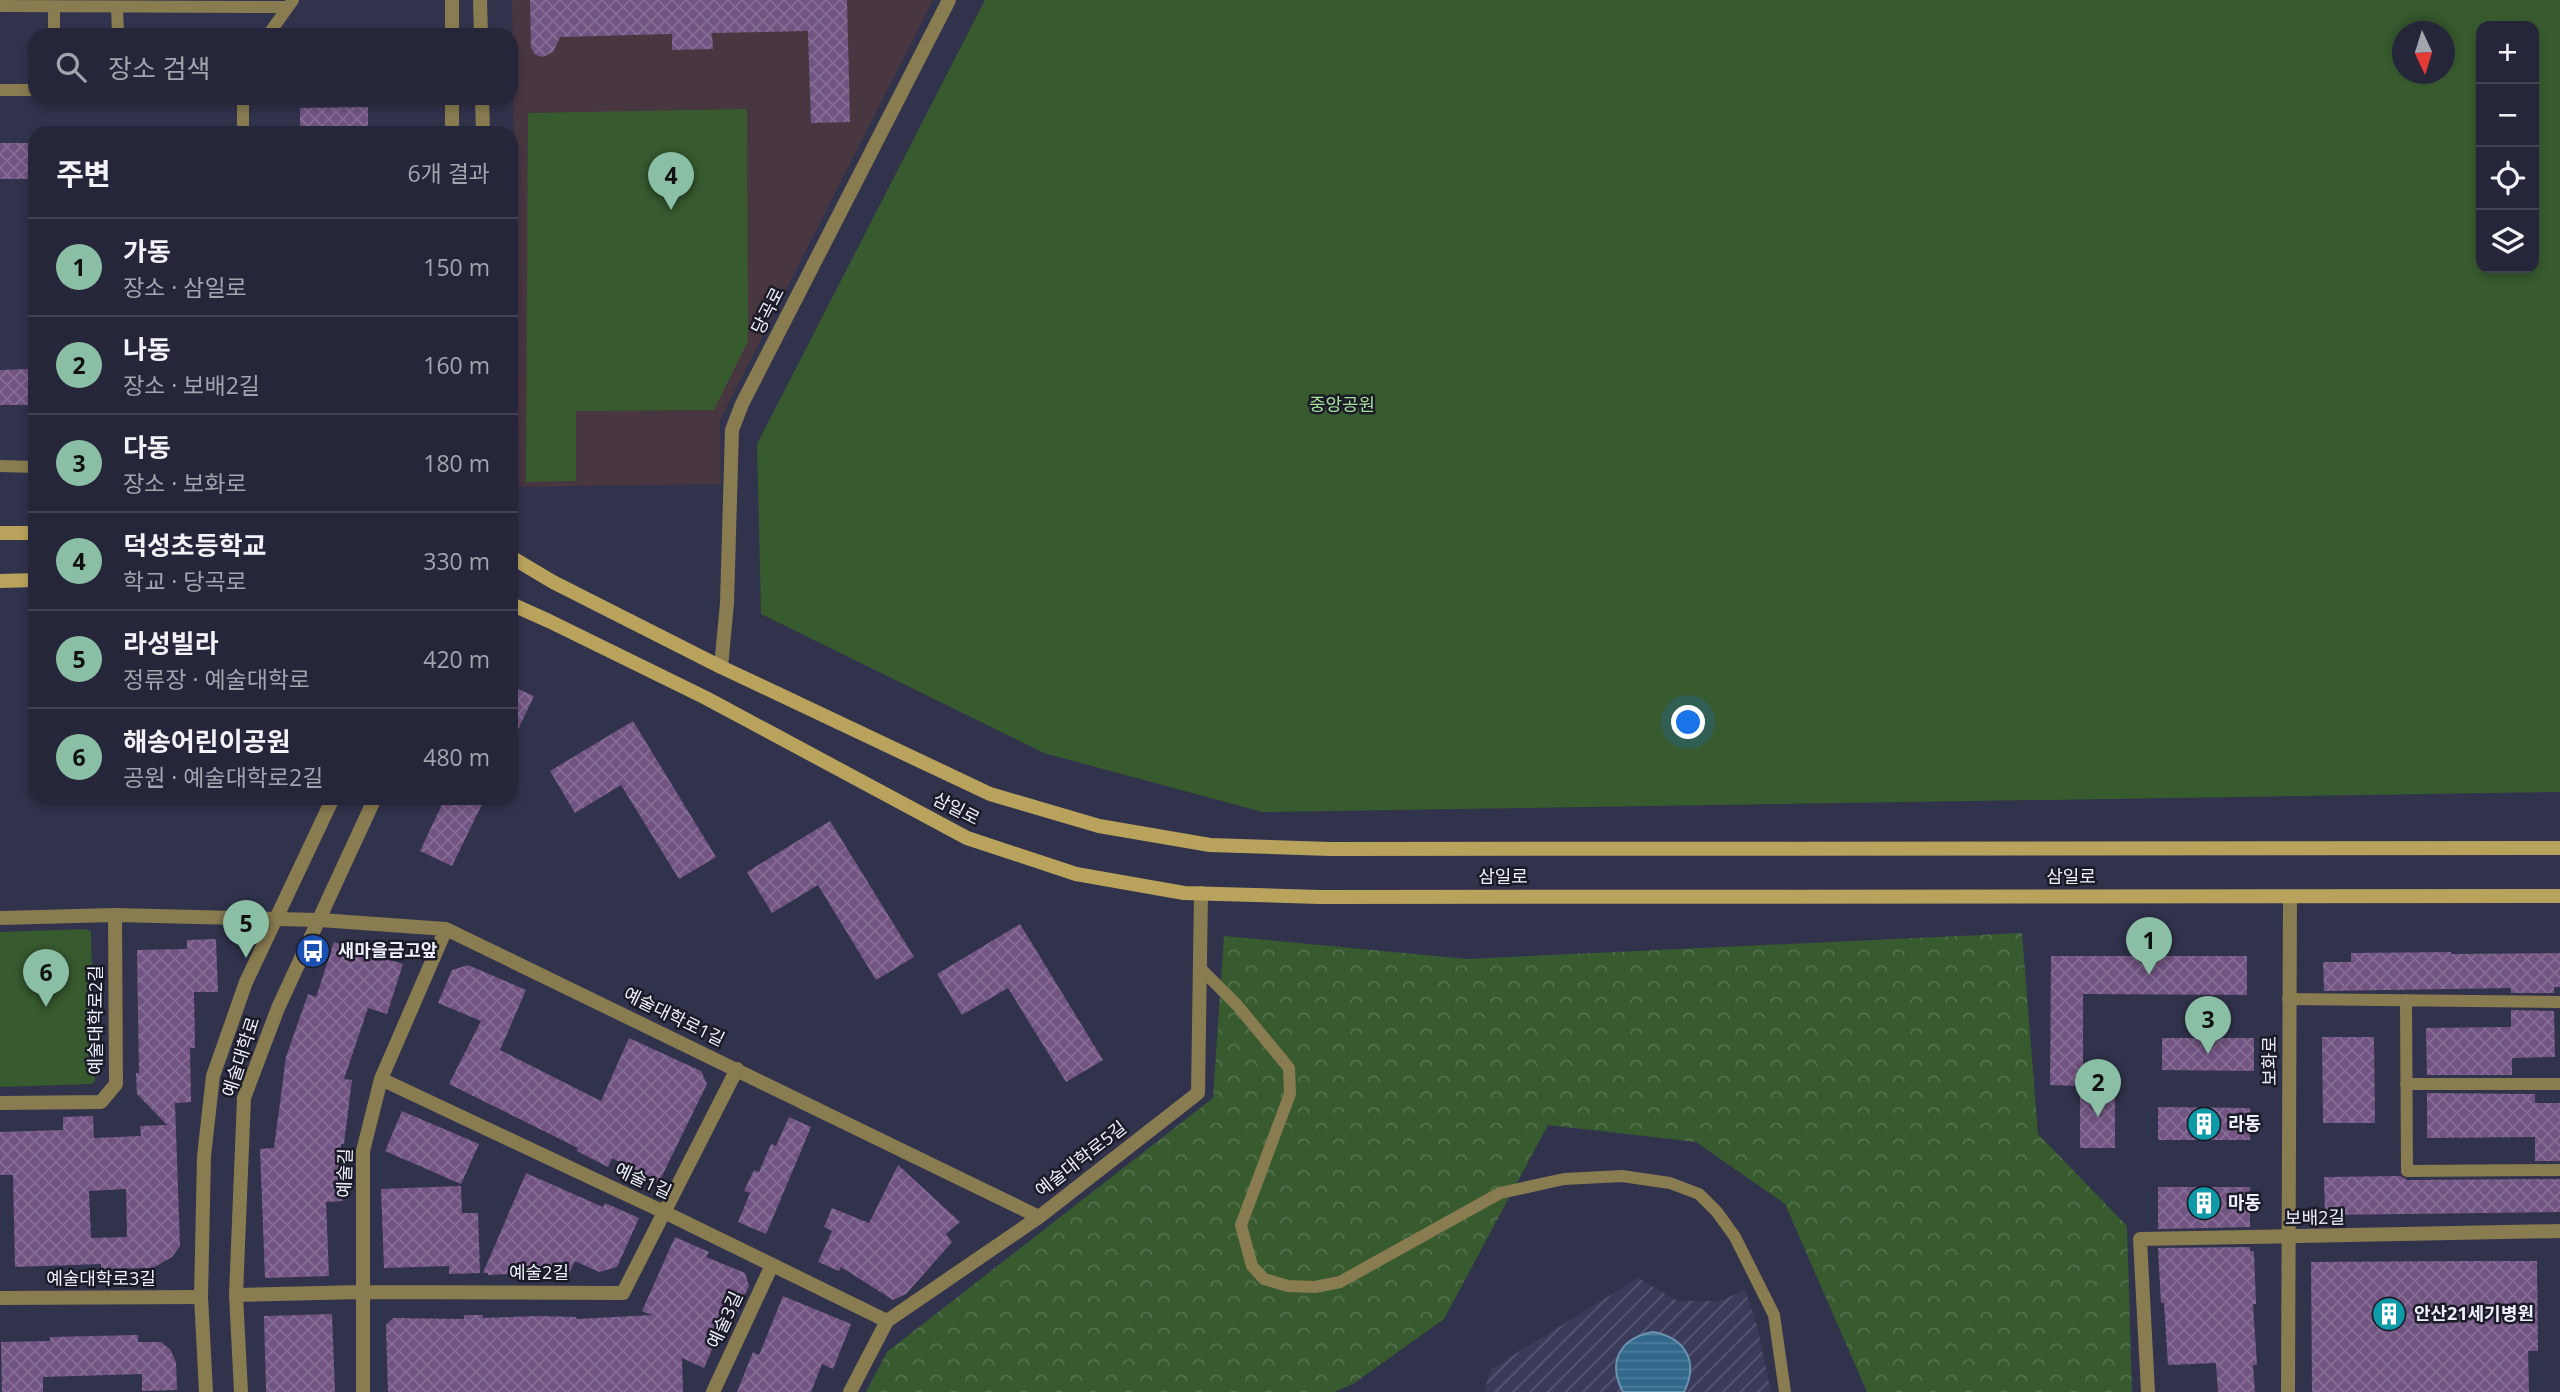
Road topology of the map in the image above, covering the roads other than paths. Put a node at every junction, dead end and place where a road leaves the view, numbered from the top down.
1 (452, 0) edge
2 (481, 0) edge
3 (949, 0) edge
4 (290, 4) edge
5 (0, 6) edge
6 (54, 6) junction
7 (117, 7) junction
8 (54, 28) edge
9 (118, 28) edge
10 (273, 28) edge
11 (452, 28) edge
12 (481, 28) edge
13 (0, 90) edge
14 (28, 90) edge
15 (243, 105) edge
16 (452, 105) edge
17 (482, 105) edge
18 (243, 126) edge
19 (452, 126) edge
20 (483, 126) edge
21 (0, 466) edge
22 (28, 467) edge
23 (0, 533) edge
24 (28, 533) edge
25 (518, 561) edge
26 (28, 580) edge
27 (0, 581) edge
28 (518, 607) edge
29 (720, 667) junction
30 (330, 805) edge
31 (372, 805) edge
32 (2560, 848) edge
33 (1201, 893) junction
34 (2560, 896) edge
35 (2290, 897) junction
36 (115, 915) junction
37 (0, 918) edge
38 (275, 919) junction
39 (320, 920) junction
40 (446, 929) junction
41 (1202, 970) junction
42 (2288, 999) junction
43 (2406, 1000) junction
44 (2560, 1002) edge
45 (737, 1069) junction
46 (381, 1079) junction
47 (2406, 1084) junction
48 (2560, 1084) edge
49 (0, 1103) edge
50 (2560, 1170) edge
51 (666, 1213) junction
52 (1039, 1217) junction
53 (2560, 1231) edge
54 (2290, 1238) junction
55 (772, 1265) junction
56 (363, 1292) junction
57 (236, 1295) junction
58 (201, 1297) junction
59 (0, 1298) edge
60 (887, 1321) junction
61 (206, 1392) edge
62 (242, 1392) edge
63 (363, 1392) edge
64 (713, 1392) edge
65 (850, 1392) edge
66 (1786, 1392) edge
67 (2148, 1392) edge
68 (2288, 1392) edge

1 - 11 street
2 - 12 street
3 - 29 street, 당곡로
4 - 7 lane
4 - 10 lane
5 - 6 lane
6 - 7 lane
6 - 8 lane
7 - 9 lane
13 - 14 lane
15 - 18 lane
16 - 19 street
17 - 20 street
21 - 22 lane
23 - 24 main road
25 - 29 main road, 삼일로
26 - 27 main road
28 - 33 main road, 삼일로
29 - 32 main road, 삼일로
30 - 38 street, 예술대학로
31 - 39 street, 예술대학로
33 - 35 main road, 삼일로
33 - 41 street, 예술대학로5길
34 - 35 main road, 삼일로
35 - 42 street, 보화로
36 - 37 street
36 - 38 street
36 - 49 street, 예술대학로2길
38 - 39 street, 예술대학로1길
38 - 58 street, 예술대학로
39 - 40 street, 예술대학로1길
39 - 57 street, 예술대학로
40 - 45 street, 예술대학로1길
40 - 46 street, 예술길
41 - 52 street, 예술대학로5길
41 - 66 lane
42 - 43 lane
42 - 54 street, 보화로
43 - 44 lane
43 - 47 lane
45 - 51 street
45 - 52 street, 예술대학로1길
46 - 51 street, 예술1길
46 - 56 street, 예술길
47 - 48 lane
47 - 50 lane
51 - 55 street, 예술1길
51 - 56 street, 예술2길
52 - 60 street, 예술대학로5길
53 - 54 street, 보배2길
54 - 67 street, 보배2길
54 - 68 street, 보화로
55 - 60 street, 예술1길
55 - 64 street, 예술3길
56 - 57 street
56 - 63 street, 예술길
57 - 62 street, 예술대학로
58 - 59 street, 예술대학로3길
58 - 61 street, 예술대학로
60 - 65 street, 예술대학로5길

